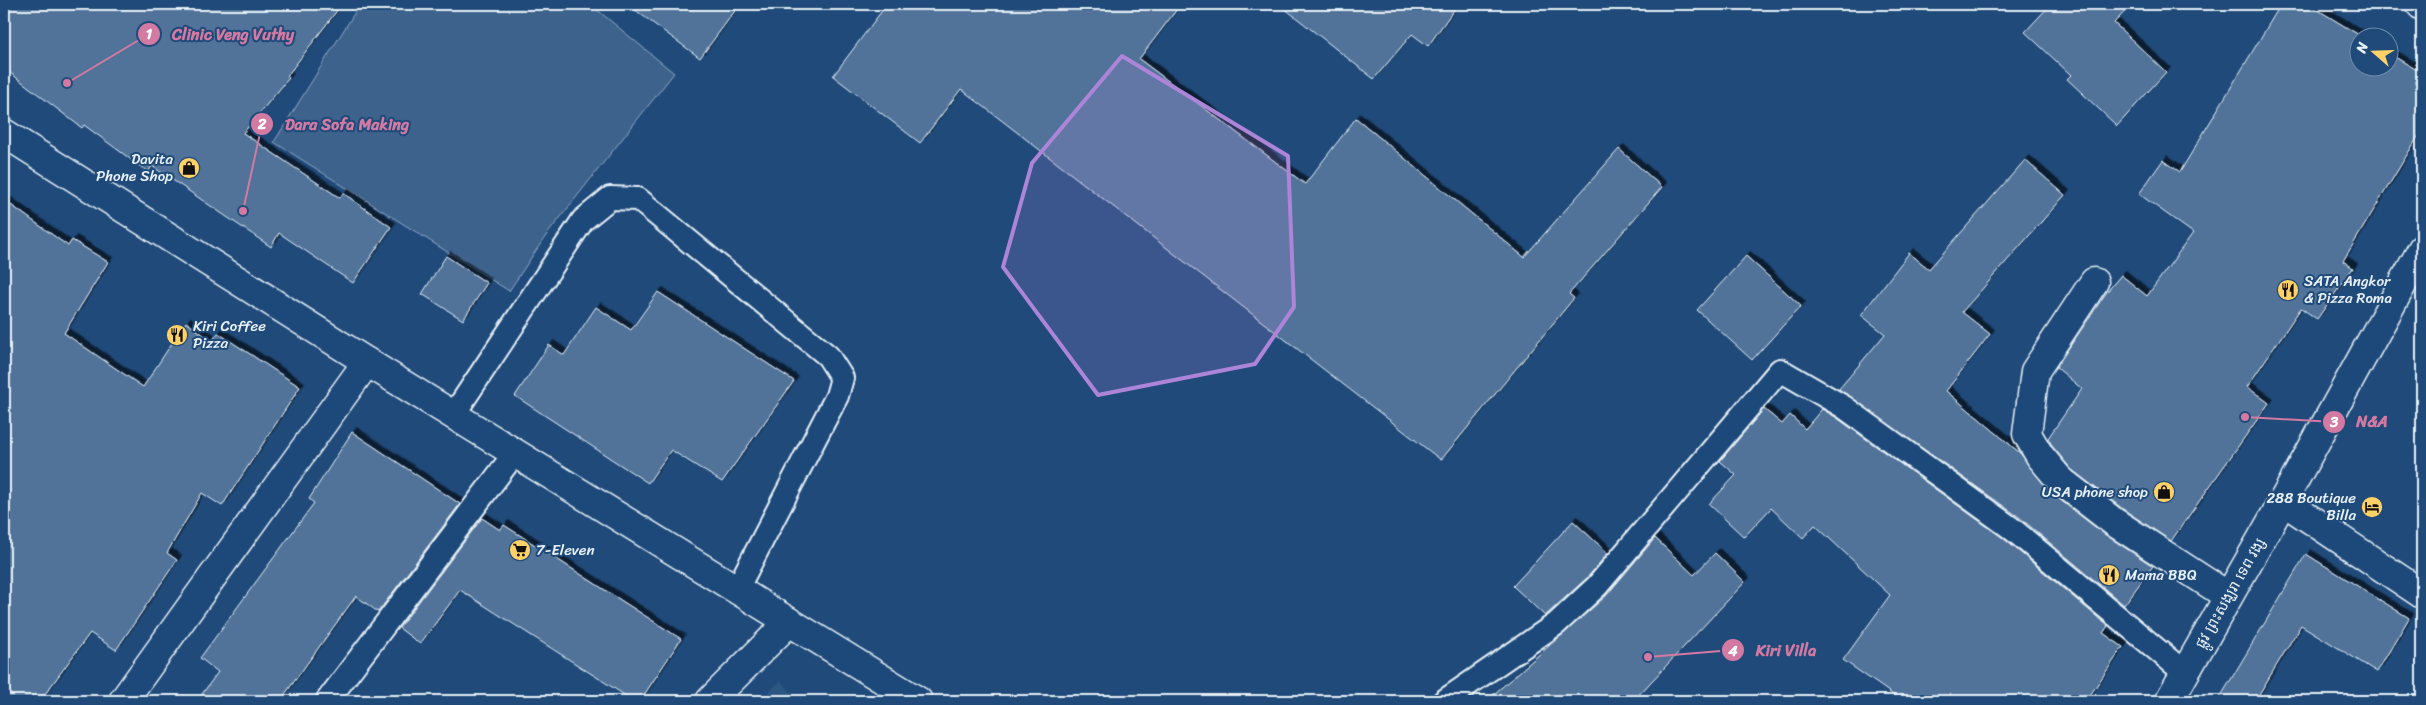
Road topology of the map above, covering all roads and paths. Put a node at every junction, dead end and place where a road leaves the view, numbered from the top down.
1 (4, 133) edge
2 (2422, 249) edge
3 (2094, 282) dead end
4 (367, 362) junction
5 (454, 414) junction
6 (515, 453) junction
7 (2283, 501) junction
8 (737, 589) junction
9 (2422, 594) edge
10 (2228, 596) junction
11 (789, 622) junction
12 (2185, 673) junction
13 (123, 701) edge
14 (327, 701) edge
15 (710, 701) edge
16 (918, 701) edge
17 (1444, 701) edge
18 (2169, 701) edge

1 - 4 street
2 - 7 street, ផ្លូវ ព្រះសង្ឃរា ទេព វង្ស
3 - 10 street
4 - 5 street
4 - 13 street
5 - 6 street
5 - 8 lane
6 - 8 street
6 - 14 lane
7 - 9 street
7 - 10 street, ផ្លូវ ព្រះសង្ឃរា ទេព វង្ស
8 - 11 street
10 - 12 street, ផ្លូវ ព្រះសង្ឃរា ទេព វង្ស
11 - 15 street
11 - 16 street
12 - 17 lane
12 - 18 street, ផ្លូវ ព្រះសង្ឃរា ទេព វង្ស

